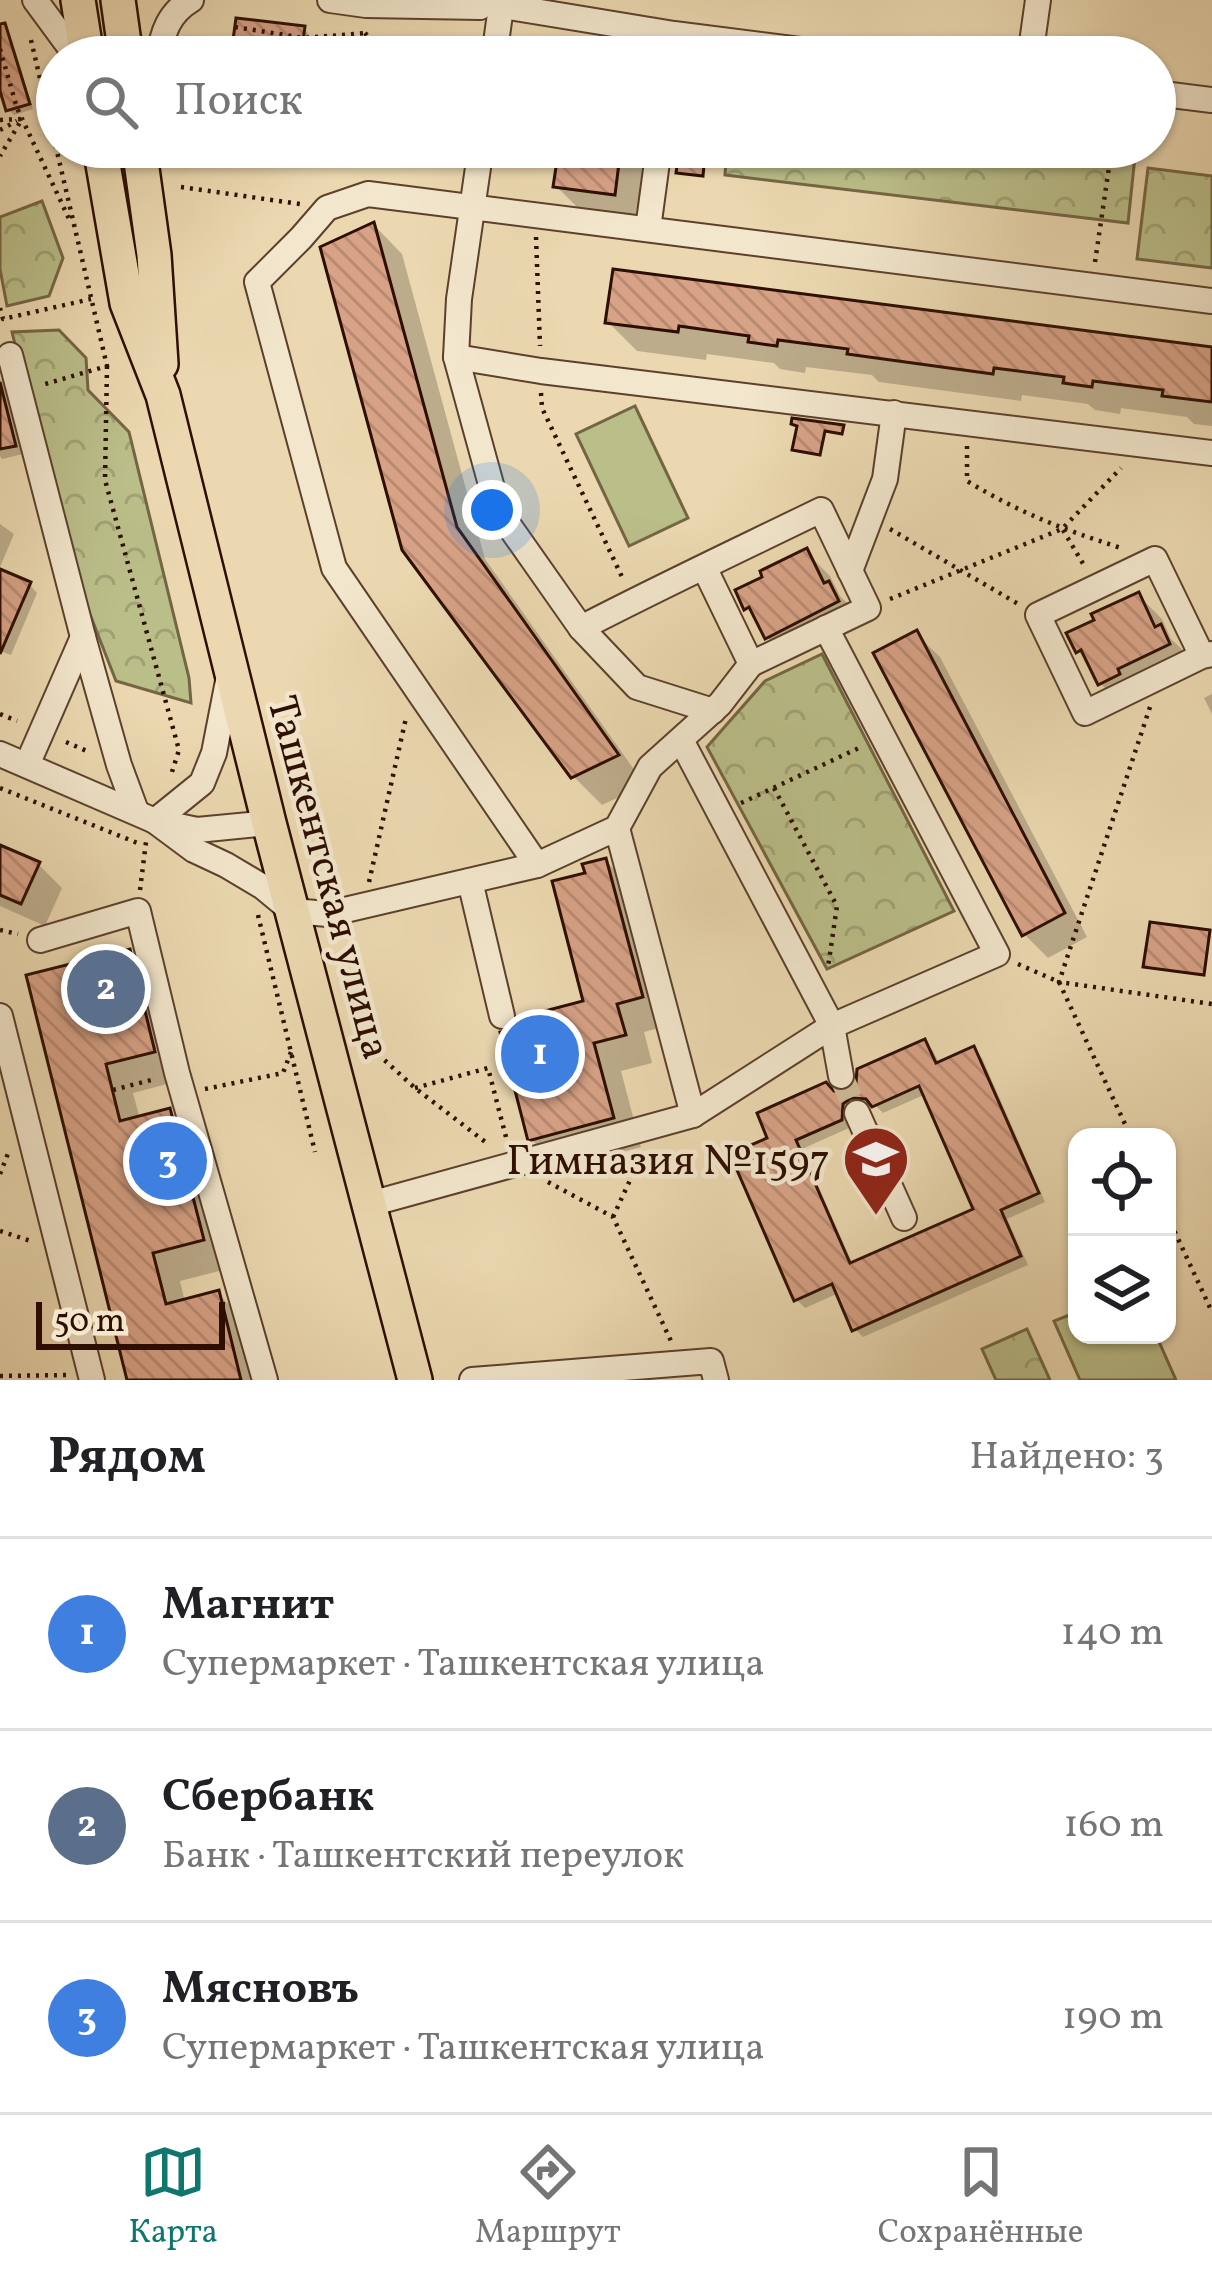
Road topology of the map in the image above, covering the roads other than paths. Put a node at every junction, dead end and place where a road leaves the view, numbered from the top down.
1 (78, 0) edge
2 (118, 0) edge
3 (191, 0) edge
4 (330, 0) edge
5 (466, 0) edge
6 (1038, 0) edge
7 (501, 7) junction
8 (32, 12) edge
9 (56, 36) edge
10 (84, 36) edge
11 (123, 36) edge
12 (162, 36) edge
13 (497, 36) edge
14 (628, 36) edge
15 (1033, 36) edge
16 (1176, 96) edge
17 (1212, 100) edge
18 (104, 168) edge
19 (143, 168) edge
20 (478, 168) edge
21 (656, 168) edge
22 (472, 207) junction
23 (648, 230) junction
24 (1212, 301) edge
25 (10, 355) dead end
26 (456, 357) junction
27 (163, 395) junction
28 (894, 412) junction
29 (1212, 453) edge
30 (704, 567) junction
31 (850, 571) junction
32 (581, 628) junction
33 (826, 628) junction
34 (83, 638) junction
35 (1207, 655) edge
36 (751, 664) junction
37 (231, 668) junction
38 (712, 711) junction
39 (681, 740) junction
40 (0, 754) edge
41 (26, 764) junction
42 (145, 816) junction
43 (269, 823) junction
44 (616, 828) junction
45 (537, 865) junction
46 (470, 881) junction
47 (275, 914) junction
48 (40, 940) dead end
49 (0, 1016) edge
50 (502, 1016) dead end
51 (832, 1026) junction
52 (841, 1076) tunnel mouth
53 (857, 1113) tunnel mouth
54 (693, 1114) junction
55 (370, 1204) junction
56 (904, 1218) dead end
57 (92, 1378) edge
58 (265, 1380) edge
59 (415, 1380) edge
60 (472, 1380) edge
61 (716, 1380) edge

1 - 10 main road
2 - 11 main road
3 - 12 street
4 - 7 street
5 - 7 street
6 - 15 street
7 - 13 street
7 - 14 street
8 - 9 street
16 - 17 street
18 - 27 main road, Ташкентская улица
19 - 27 main road, Ташкентская улица
20 - 22 street
21 - 23 street
22 - 23 street
22 - 26 street
22 - 45 street
23 - 24 street
25 - 34 street
26 - 28 street
26 - 32 street
27 - 37 main road, Ташкентская улица
28 - 29 street
28 - 31 street
30 - 31 street
30 - 32 street
30 - 36 street
31 - 33 street
32 - 38 street
33 - 36 street
33 - 51 street
34 - 41 street
34 - 42 street
35 - 35 street
36 - 38 street
37 - 42 street
37 - 43 main road, Ташкентская улица
38 - 39 street
39 - 44 street
39 - 51 street
40 - 41 street
41 - 42 street
42 - 43 street
42 - 47 street
43 - 47 main road, Ташкентская улица
44 - 45 street
44 - 54 street
45 - 46 street
46 - 47 street
46 - 50 street
47 - 55 main road, Ташкентская улица
48 - 58 street
49 - 57 street
51 - 52 street
51 - 54 street
53 - 56 street
54 - 55 street
55 - 59 main road, Ташкентская улица
60 - 61 street

